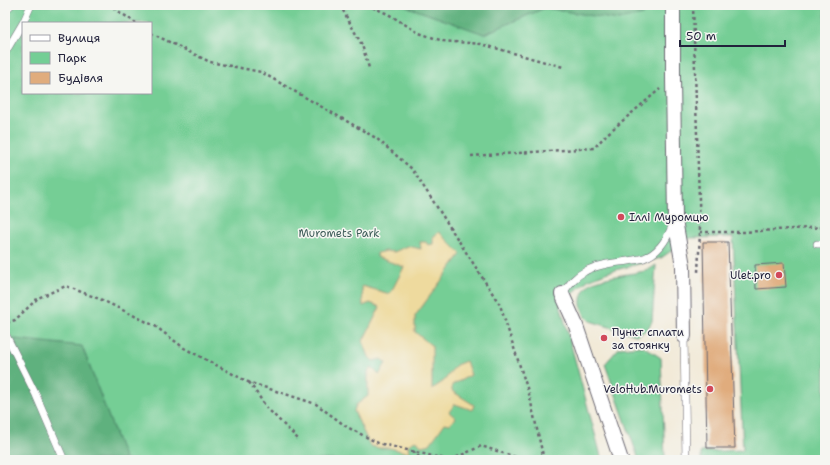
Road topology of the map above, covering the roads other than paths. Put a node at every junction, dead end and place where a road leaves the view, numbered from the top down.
1 (11, 5) edge
2 (31, 5) edge
3 (673, 5) edge
4 (5, 11) edge
5 (23, 22) edge
6 (22, 24) edge
7 (5, 53) edge
8 (675, 220) junction
9 (817, 244) dead end
10 (825, 244) edge
11 (562, 294) joint
12 (5, 332) edge
13 (684, 336) joint
14 (64, 460) edge
15 (620, 460) edge
16 (686, 460) edge

1 - 4 lane
2 - 5 lane
3 - 8 street
6 - 7 lane
8 - 11 lane
8 - 13 street
9 - 10 lane
11 - 15 street
12 - 14 lane
13 - 16 lane

